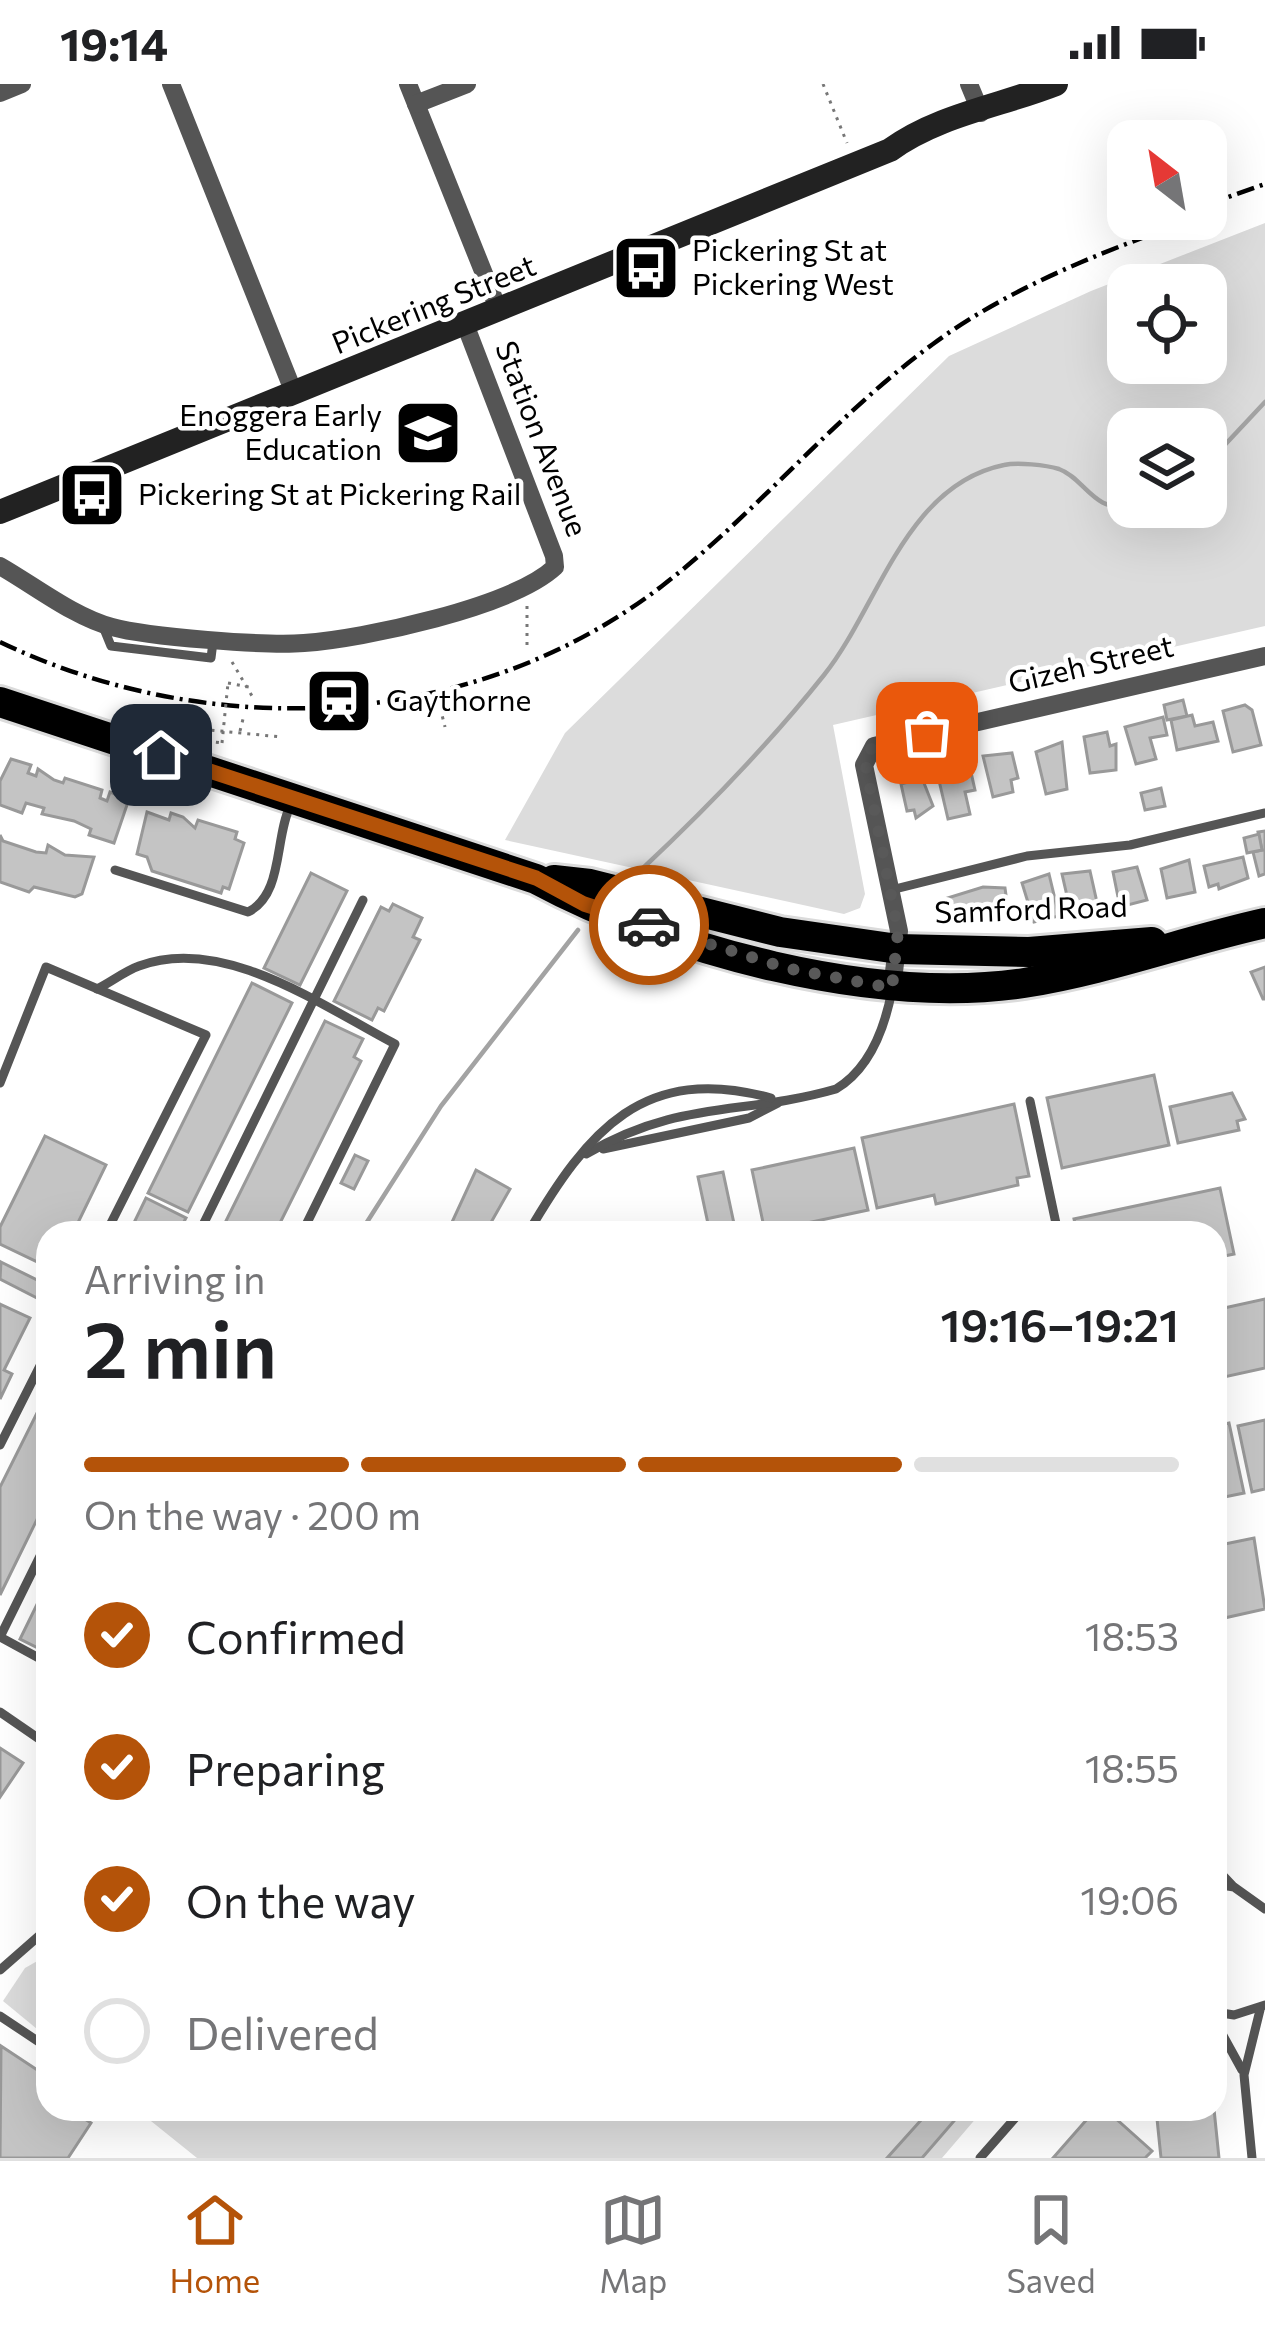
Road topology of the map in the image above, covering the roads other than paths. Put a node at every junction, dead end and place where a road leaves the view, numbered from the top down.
1 (22, 84) edge
2 (171, 84) edge
3 (408, 84) edge
4 (467, 84) edge
5 (969, 84) edge
6 (1056, 84) edge
7 (0, 93) edge
8 (416, 104) junction
9 (981, 113) junction
10 (499, 311) junction
11 (465, 324) junction
12 (294, 394) junction
13 (0, 512) edge
14 (0, 566) edge
15 (1265, 656) edge
16 (0, 702) edge
17 (293, 800) junction
18 (1265, 812) edge
19 (116, 870) dead end
20 (536, 878) junction
21 (891, 890) junction
22 (363, 900) dead end
23 (1265, 923) edge
24 (1175, 943) junction
25 (898, 950) junction
26 (892, 988) junction
27 (98, 989) junction
28 (314, 1001) junction
29 (0, 1083) edge
30 (782, 1101) junction
31 (1030, 1101) dead end
32 (586, 1154) junction
33 (112, 1221) edge
34 (205, 1221) edge
35 (308, 1221) edge
36 (537, 1221) edge
37 (1055, 1221) edge
38 (36, 1373) edge
39 (0, 1445) edge
40 (36, 1564) edge
41 (36, 1656) edge
42 (0, 1712) edge
43 (36, 1737) edge
44 (1227, 1880) edge
45 (1227, 1886) edge
46 (1234, 1887) junction
47 (1264, 1908) edge
48 (36, 1938) edge
49 (0, 1970) edge
50 (1263, 2007) edge
51 (1227, 2014) edge
52 (0, 2016) edge
53 (36, 2040) edge
54 (1227, 2040) edge
55 (1244, 2075) junction
56 (1012, 2121) edge
57 (980, 2158) edge
58 (1252, 2158) edge

1 - 7 street
2 - 12 street
3 - 8 street
4 - 8 street
5 - 9 street
6 - 9 main road, Pickering Street
8 - 10 street
9 - 10 main road, Pickering Street
10 - 11 main road, Pickering Street
11 - 12 main road, Pickering Street
11 - 14 street, Station Avenue
12 - 13 main road, Pickering Street
15 - 21 street, Gizeh Street
16 - 17 main road, Samford Road
17 - 19 lane
17 - 20 main road, Samford Road
18 - 21 lane
20 - 25 main road, Samford Road
20 - 26 main road, Samford Road
21 - 25 street
22 - 28 lane
23 - 24 main road, Samford Road
24 - 25 main road, Samford Road
24 - 26 main road, Samford Road
25 - 26 street
26 - 30 lane
27 - 28 lane
27 - 29 lane
27 - 33 lane
28 - 34 lane
28 - 35 lane
30 - 32 lane
30 - 32 lane
30 - 32 lane
31 - 37 lane
32 - 36 lane
38 - 39 lane
40 - 41 lane
42 - 43 lane
44 - 46 lane
45 - 46 lane
46 - 47 lane
48 - 49 lane
50 - 51 lane
50 - 55 lane
52 - 53 lane
54 - 55 lane
55 - 58 lane
56 - 57 lane

